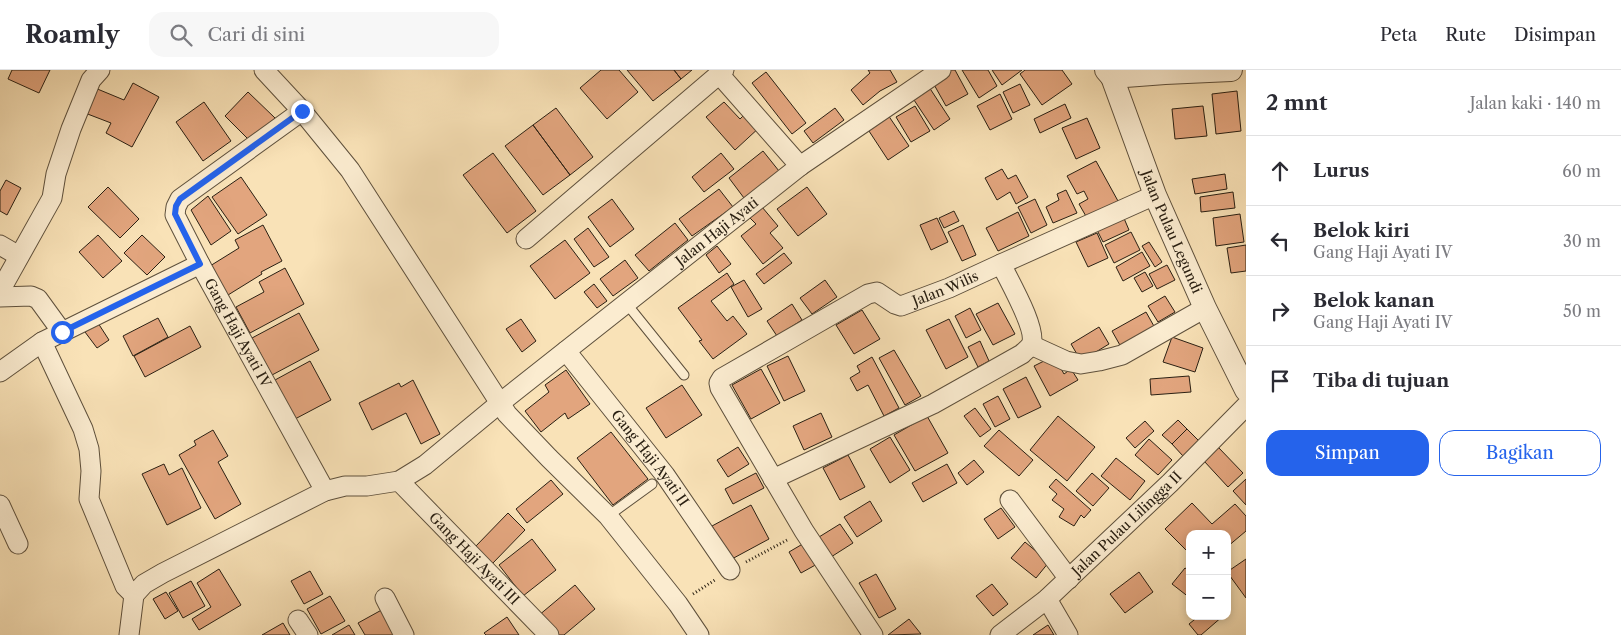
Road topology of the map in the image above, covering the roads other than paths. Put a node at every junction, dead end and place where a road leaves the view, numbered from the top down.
1 (100, 70) edge
2 (264, 70) edge
3 (941, 70) edge
4 (1230, 70) edge
5 (722, 72) edge
6 (1109, 74) edge
7 (302, 111) junction
8 (800, 166) junction
9 (1155, 195) junction
10 (526, 239) dead end
11 (0, 245) edge
12 (19, 256) junction
13 (200, 264) junction
14 (1001, 264) junction
15 (0, 291) edge
16 (0, 298) edge
17 (626, 303) junction
18 (1205, 308) junction
19 (62, 332) junction
20 (42, 342) junction
21 (1031, 346) junction
22 (566, 351) junction
23 (0, 372) edge
24 (684, 375) dead end
25 (1246, 390) edge
26 (500, 403) junction
27 (1246, 406) edge
28 (774, 479) junction
29 (399, 481) junction
30 (652, 484) dead end
31 (325, 491) junction
32 (1010, 500) dead end
33 (0, 505) edge
34 (608, 516) junction
35 (18, 544) dead end
36 (730, 570) dead end
37 (1069, 579) junction
38 (134, 595) junction
39 (385, 598) dead end
40 (1047, 599) junction
41 (129, 635) edge
42 (404, 635) edge
43 (549, 635) edge
44 (699, 635) edge
45 (872, 635) edge
46 (1000, 635) edge
47 (1068, 635) edge

1 - 12 street
2 - 7 street
3 - 8 street, Jalan Haji Ayati
4 - 6 street
5 - 8 street
5 - 10 street
6 - 9 street, Jalan Pulau Legundi
7 - 13 street, Gang Haji Ayati IV
7 - 26 street
8 - 17 street, Jalan Haji Ayati
9 - 14 street, Jalan Wilis
9 - 18 street, Jalan Pulau Legundi
11 - 12 street
12 - 15 street
13 - 19 street
13 - 31 street, Gang Haji Ayati IV
14 - 21 street
14 - 28 street, Jalan Wilis
16 - 19 street
17 - 22 street, Jalan Haji Ayati
17 - 24 lane
18 - 21 street
18 - 25 street, Jalan Pulau Legundi
19 - 20 street
20 - 23 street
20 - 38 street
21 - 28 street
22 - 26 street, Jalan Haji Ayati
22 - 36 street, Gang Haji Ayati II
26 - 29 street, Jalan Haji Ayati
26 - 34 street
27 - 37 street, Jalan Pulau Lilingga II
28 - 45 street
29 - 31 street
29 - 43 street, Gang Haji Ayati III
30 - 34 lane
31 - 38 street
32 - 37 street
33 - 35 street
34 - 44 street
37 - 40 street, Jalan Pulau Lilingga II
38 - 41 street
39 - 42 street
40 - 46 street, Jalan Pulau Lilingga II
40 - 47 street

